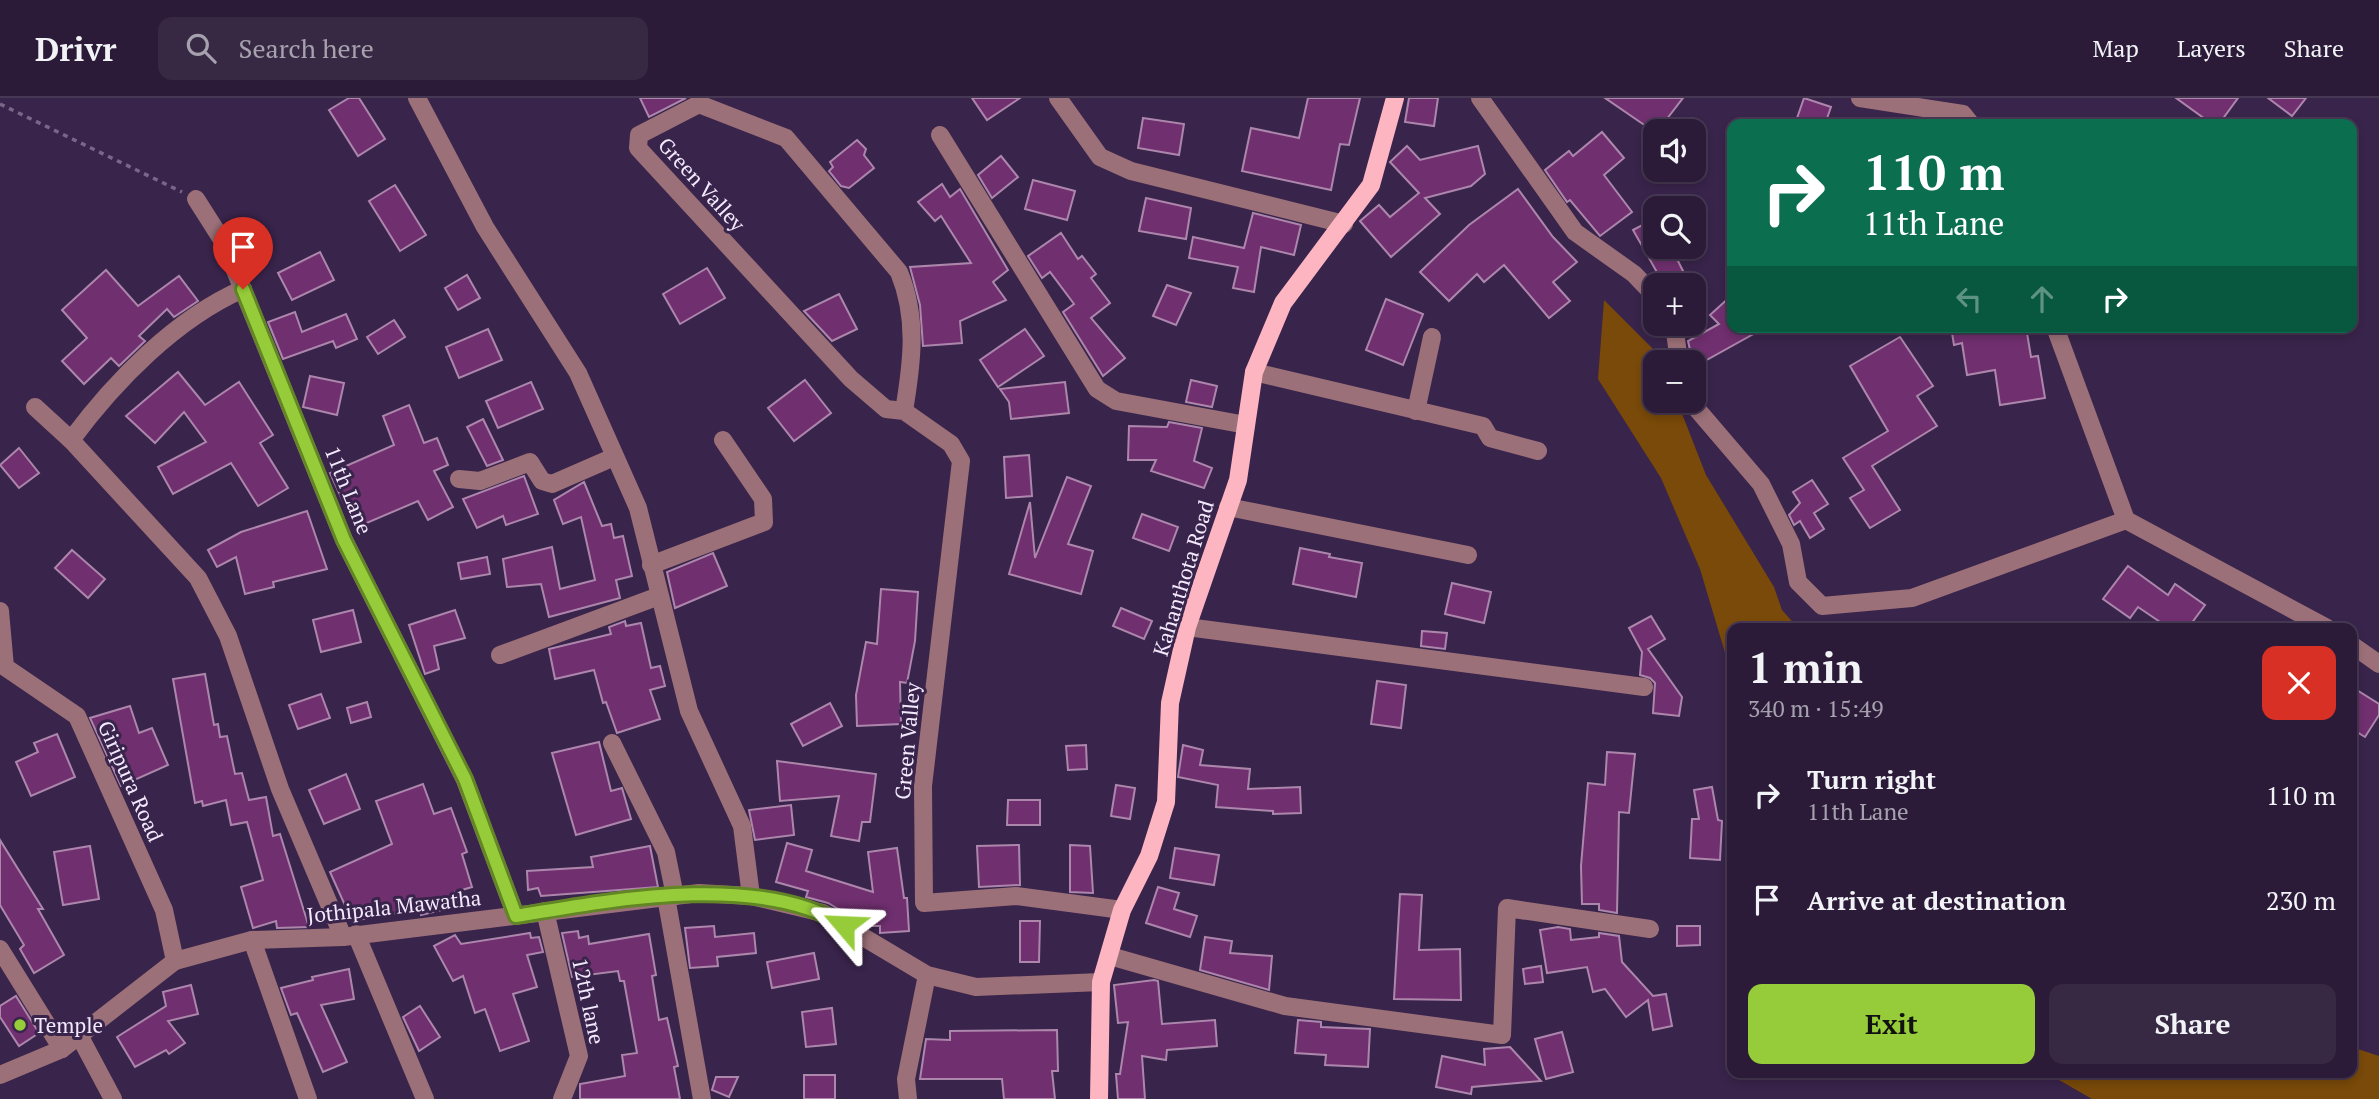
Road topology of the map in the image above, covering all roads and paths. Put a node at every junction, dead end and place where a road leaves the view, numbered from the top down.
1 (416, 98) edge
2 (1058, 98) edge
3 (1395, 98) edge
4 (1480, 98) edge
5 (1860, 98) edge
6 (1936, 103) edge
7 (0, 104) edge
8 (1967, 119) edge
9 (940, 135) dead end
10 (196, 199) joint
11 (1345, 224) junction
12 (1643, 283) edge
13 (243, 289) junction
14 (2057, 333) edge
15 (1432, 337) dead end
16 (1254, 372) junction
17 (35, 407) dead end
18 (904, 411) junction
19 (1416, 411) junction
20 (1700, 413) edge
21 (1246, 425) junction
22 (71, 440) junction
23 (723, 440) dead end
24 (1538, 451) dead end
25 (614, 457) junction
26 (458, 479) dead end
27 (1228, 507) junction
28 (2126, 520) junction
29 (1468, 555) dead end
30 (651, 565) junction
31 (659, 596) junction
32 (0, 611) edge
33 (2318, 623) edge
34 (1187, 626) junction
35 (2357, 649) edge
36 (500, 655) dead end
37 (2379, 664) edge
38 (1644, 687) dead end
39 (611, 743) dead end
40 (671, 896) junction
41 (751, 896) junction
42 (545, 911) junction
43 (1122, 911) junction
44 (516, 916) junction
45 (1650, 929) dead end
46 (349, 936) junction
47 (252, 940) junction
48 (0, 949) edge
49 (1110, 956) junction
50 (174, 961) junction
51 (927, 975) junction
52 (1101, 982) junction
53 (80, 1037) junction
54 (62, 1049) junction
55 (0, 1075) edge
56 (113, 1099) edge
57 (308, 1099) edge
58 (425, 1099) edge
59 (562, 1099) edge
60 (702, 1099) edge
61 (908, 1099) edge
62 (1099, 1099) edge

1 - 25 street
2 - 11 street
3 - 11 main road, Kahanthota Road
4 - 12 street
5 - 6 street
6 - 8 street
7 - 10 path
9 - 21 street
10 - 13 street, 11th Lane
11 - 16 main road, Kahanthota Road
13 - 22 street
13 - 44 street, 11th Lane
14 - 28 street
15 - 19 street
16 - 19 street
16 - 21 main road, Kahanthota Road
17 - 22 street
18 - 18 street, Green Valley
18 - 43 street, Green Valley
19 - 24 street
20 - 28 street
21 - 27 main road, Kahanthota Road
22 - 46 street
23 - 30 street
25 - 26 street
25 - 30 street
27 - 29 street
27 - 34 main road, Kahanthota Road
28 - 33 street
30 - 31 street
31 - 36 street
31 - 41 street
32 - 50 street, Giripura Road
34 - 38 street
34 - 43 main road, Kahanthota Road
35 - 37 street
39 - 40 street
40 - 41 street, Jothipala Mawatha
40 - 42 street, Jothipala Mawatha
40 - 60 street
41 - 51 street, Jothipala Mawatha
42 - 44 street, Jothipala Mawatha
42 - 59 street, 12th lane
43 - 49 main road, Kahanthota Road
44 - 46 street, Jothipala Mawatha
45 - 49 street
46 - 47 street, Jothipala Mawatha
46 - 58 street
47 - 50 street, Jothipala Mawatha
47 - 57 street
48 - 54 street
49 - 52 main road, Kahanthota Road
50 - 53 street, Jothipala Mawatha
51 - 52 street, Jothipala Mawatha
51 - 61 street
52 - 62 main road, Kahanthota Road
53 - 54 street, Jothipala Mawatha
53 - 56 street
54 - 55 street, Jothipala Mawatha

